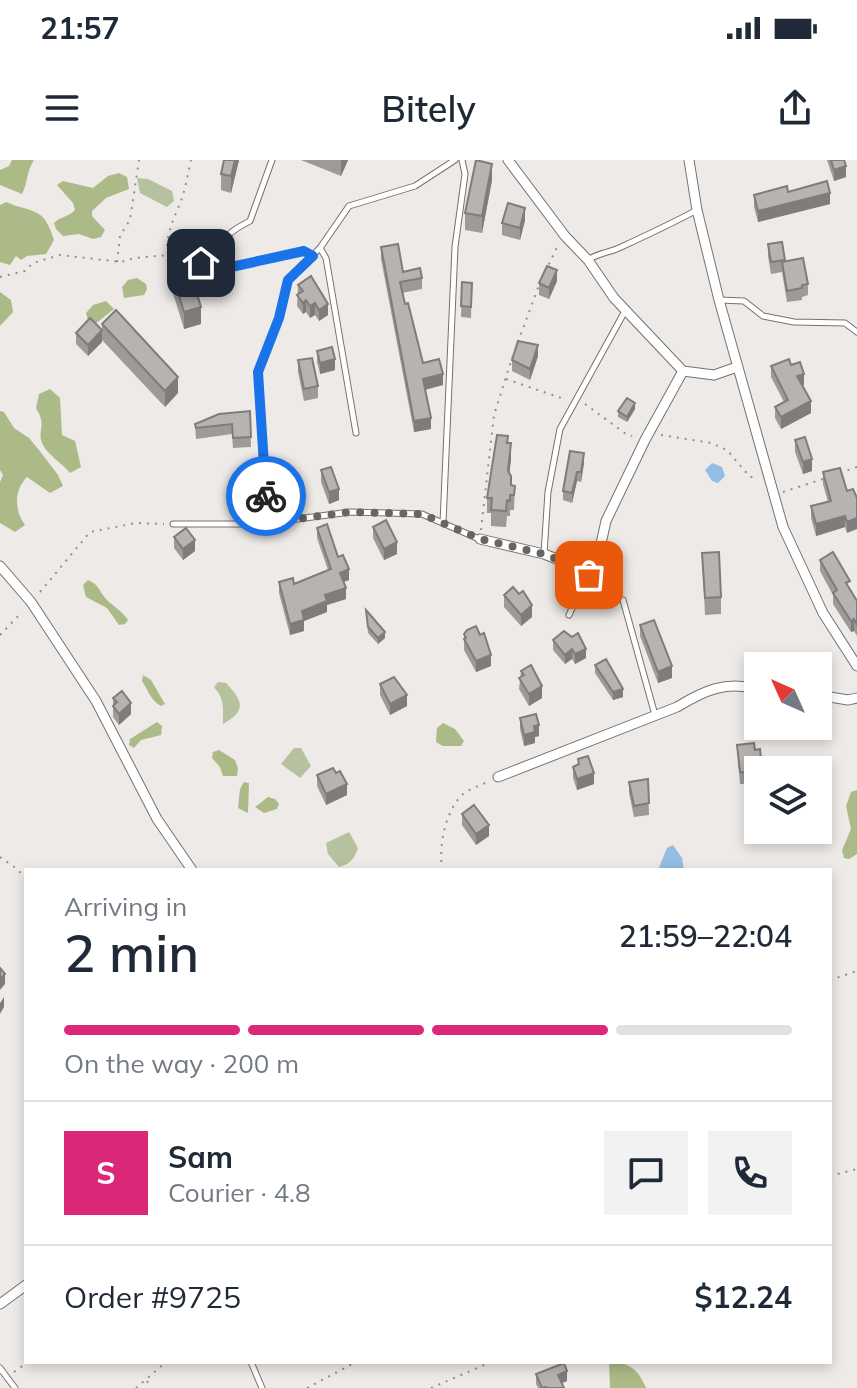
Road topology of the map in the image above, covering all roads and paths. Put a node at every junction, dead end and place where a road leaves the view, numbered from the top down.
1 (139, 160) edge
2 (191, 160) edge
3 (272, 160) edge
4 (455, 160) edge
5 (462, 160) edge
6 (508, 160) edge
7 (689, 160) edge
8 (697, 210) junction
9 (565, 236) junction
10 (320, 248) junction
11 (168, 255) junction
12 (313, 256) junction
13 (588, 260) junction
14 (117, 262) junction
15 (201, 263) joint
16 (218, 268) junction
17 (0, 277) edge
18 (719, 300) junction
19 (625, 310) junction
20 (857, 332) edge
21 (737, 367) junction
22 (683, 371) junction
23 (356, 433) dead end
24 (649, 433) junction
25 (857, 467) edge
26 (769, 477) junction
27 (775, 495) junction
28 (443, 523) junction
29 (173, 524) joint
30 (260, 524) junction
31 (480, 539) junction
32 (544, 554) junction
33 (0, 566) edge
34 (590, 568) junction
35 (623, 600) dead end
36 (31, 602) junction
37 (569, 615) dead end
38 (0, 635) edge
39 (857, 666) edge
40 (744, 685) edge
41 (832, 697) edge
42 (857, 698) edge
43 (655, 715) junction
44 (498, 777) joint
45 (0, 857) edge
46 (191, 868) edge
47 (442, 868) edge
48 (24, 877) edge
49 (857, 971) edge
50 (832, 979) edge
51 (857, 1169) edge
52 (832, 1175) edge
53 (24, 1286) edge
54 (0, 1304) edge
55 (25, 1364) edge
56 (164, 1364) edge
57 (252, 1364) edge
58 (352, 1364) edge
59 (486, 1364) edge
60 (0, 1368) edge
61 (7, 1378) junction
62 (147, 1379) junction
63 (15, 1388) edge
64 (136, 1388) edge
65 (151, 1388) edge
66 (262, 1388) edge
67 (307, 1388) edge
68 (431, 1388) edge

1 - 14 path
2 - 11 path
3 - 16 lane
4 - 10 lane
5 - 28 lane
6 - 9 street
7 - 8 street
8 - 13 lane
8 - 18 street
9 - 13 street
9 - 31 path
10 - 12 lane
10 - 23 lane
11 - 14 path
11 - 15 path
12 - 16 lane
12 - 30 lane
13 - 19 street
14 - 17 path
15 - 16 lane
18 - 20 lane
18 - 21 street
19 - 22 street
19 - 32 lane
21 - 22 street
21 - 26 street
22 - 24 street
24 - 26 path
24 - 34 street
25 - 27 path
26 - 27 street
27 - 39 street
28 - 30 lane
28 - 31 lane
29 - 30 lane
29 - 36 path
31 - 32 street
32 - 34 street
33 - 36 street
34 - 37 lane
35 - 43 lane
36 - 38 path
36 - 46 street
40 - 43 street
41 - 42 street
43 - 44 street
44 - 47 path
45 - 48 path
49 - 50 path
51 - 52 path
53 - 54 street
55 - 61 path
56 - 62 path
57 - 66 lane
58 - 67 path
59 - 68 path
60 - 61 lane
61 - 63 lane
62 - 64 path
62 - 65 path

